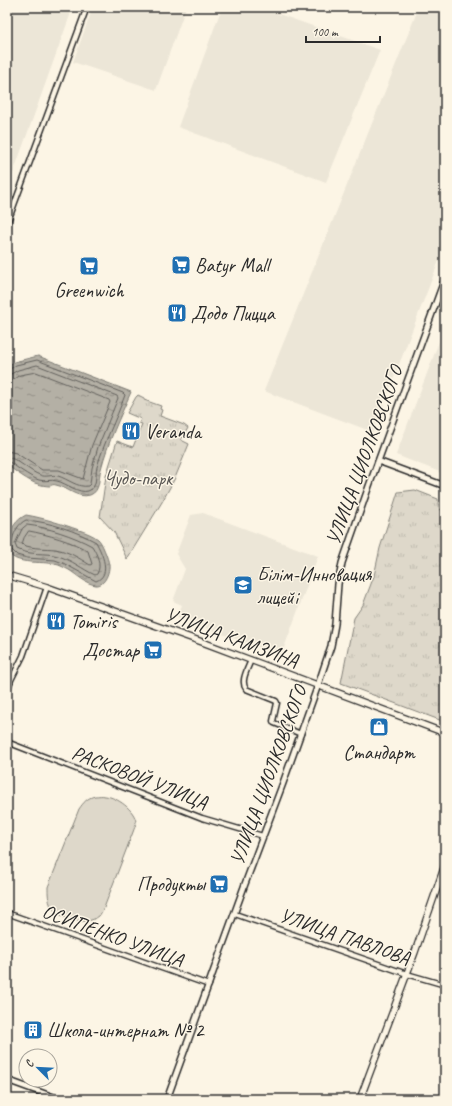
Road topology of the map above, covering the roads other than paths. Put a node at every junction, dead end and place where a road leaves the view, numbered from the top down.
1 (87, 7) edge
2 (7, 224) edge
3 (445, 278) edge
4 (378, 462) junction
5 (445, 486) edge
6 (7, 575) edge
7 (47, 586) junction
8 (251, 660) junction
9 (318, 685) junction
10 (7, 690) edge
11 (445, 733) edge
12 (301, 734) junction
13 (7, 742) edge
14 (263, 836) junction
15 (445, 865) edge
16 (7, 914) edge
17 (234, 914) junction
18 (407, 974) junction
19 (209, 985) junction
20 (445, 986) edge
21 (7, 1080) edge
22 (59, 1099) edge
23 (167, 1099) edge
24 (360, 1099) edge

1 - 2 street
3 - 4 street, УЛИЦА ЦИОЛКОВСКОГО
4 - 5 street
4 - 9 street, УЛИЦА ЦИОЛКОВСКОГО
6 - 7 main road, УЛИЦА КАМЗИНА
7 - 8 main road, УЛИЦА КАМЗИНА
7 - 10 street
8 - 9 main road, УЛИЦА КАМЗИНА
8 - 12 street
9 - 11 main road, УЛИЦА КАМЗИНА
9 - 12 street, УЛИЦА ЦИОЛКОВСКОГО
12 - 14 street, УЛИЦА ЦИОЛКОВСКОГО
13 - 14 street, РАСКОВОЙ УЛИЦА
14 - 17 street, УЛИЦА ЦИОЛКОВСКОГО
15 - 18 main road
16 - 19 street, ОСИПЕНКО УЛИЦА
17 - 18 street, УЛИЦА ПАВЛОВА
17 - 19 street, УЛИЦА ЦИОЛКОВСКОГО
18 - 20 street, УЛИЦА ПАВЛОВА
18 - 24 main road
19 - 23 street, УЛИЦА ЦИОЛКОВСКОГО
21 - 22 street

